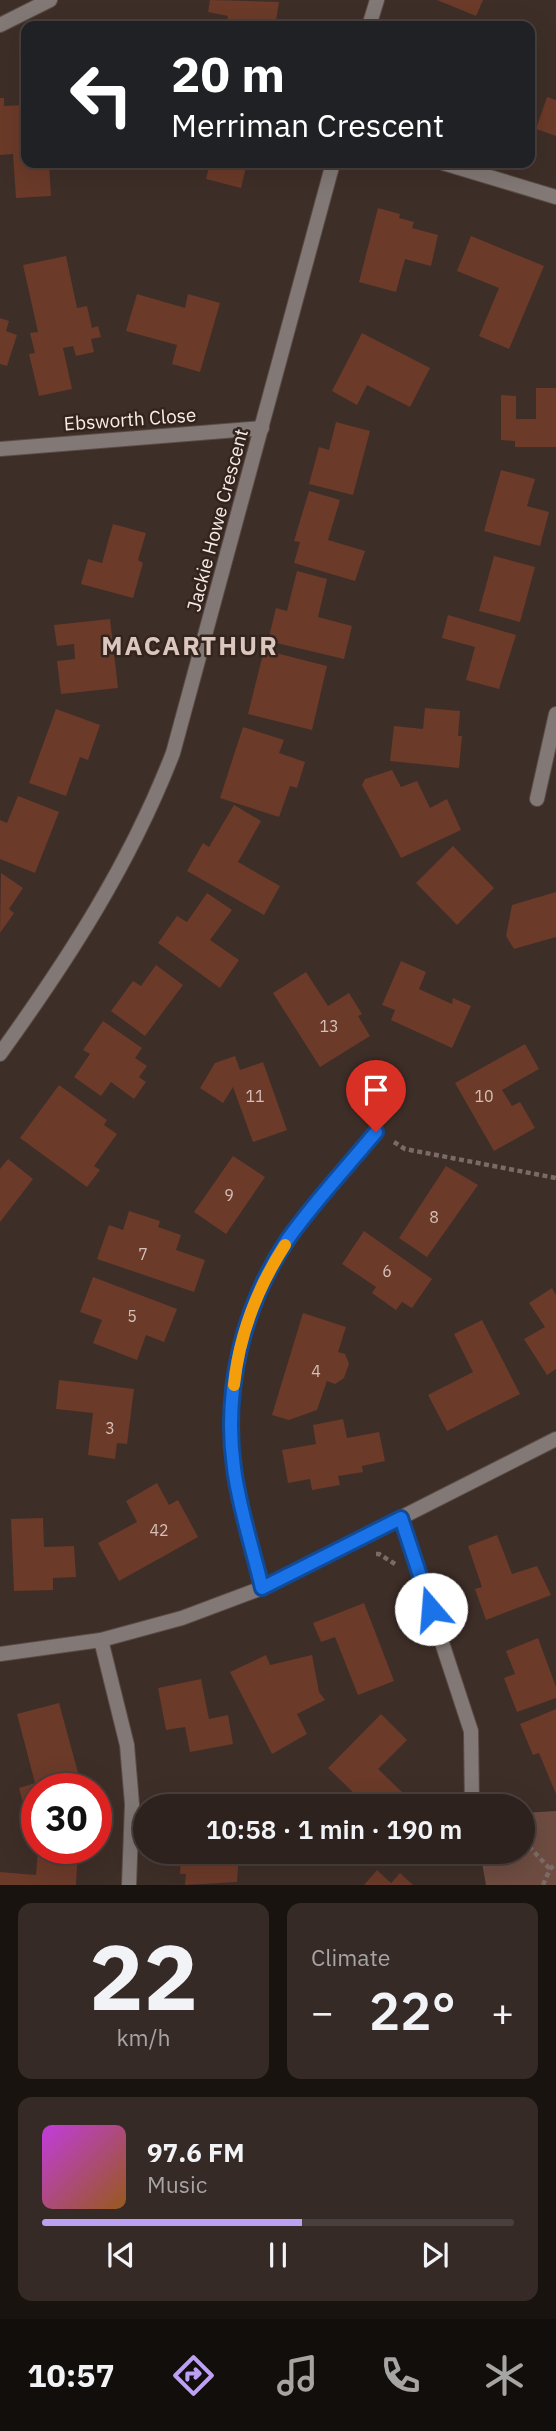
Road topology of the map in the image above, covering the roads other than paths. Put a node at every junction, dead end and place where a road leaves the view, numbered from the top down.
1 (50, 0) edge
2 (377, 0) edge
3 (371, 21) edge
4 (0, 25) edge
5 (332, 168) edge
6 (460, 168) edge
7 (556, 197) edge
8 (262, 428) junction
9 (0, 449) edge
10 (556, 714) edge
11 (537, 799) dead end
12 (0, 1054) edge
13 (376, 1132) road end
14 (556, 1439) edge
15 (401, 1518) junction
16 (262, 1588) junction
17 (101, 1640) junction
18 (0, 1654) edge
19 (472, 1794) edge
20 (129, 1885) edge

1 - 4 street
2 - 3 street
5 - 8 street, Jackie Howe Crescent
6 - 7 street
8 - 9 street, Ebsworth Close
8 - 12 street, Jackie Howe Crescent
10 - 11 street
13 - 16 street
14 - 15 street
15 - 16 street
15 - 19 street
16 - 17 street
17 - 18 street
17 - 20 street

